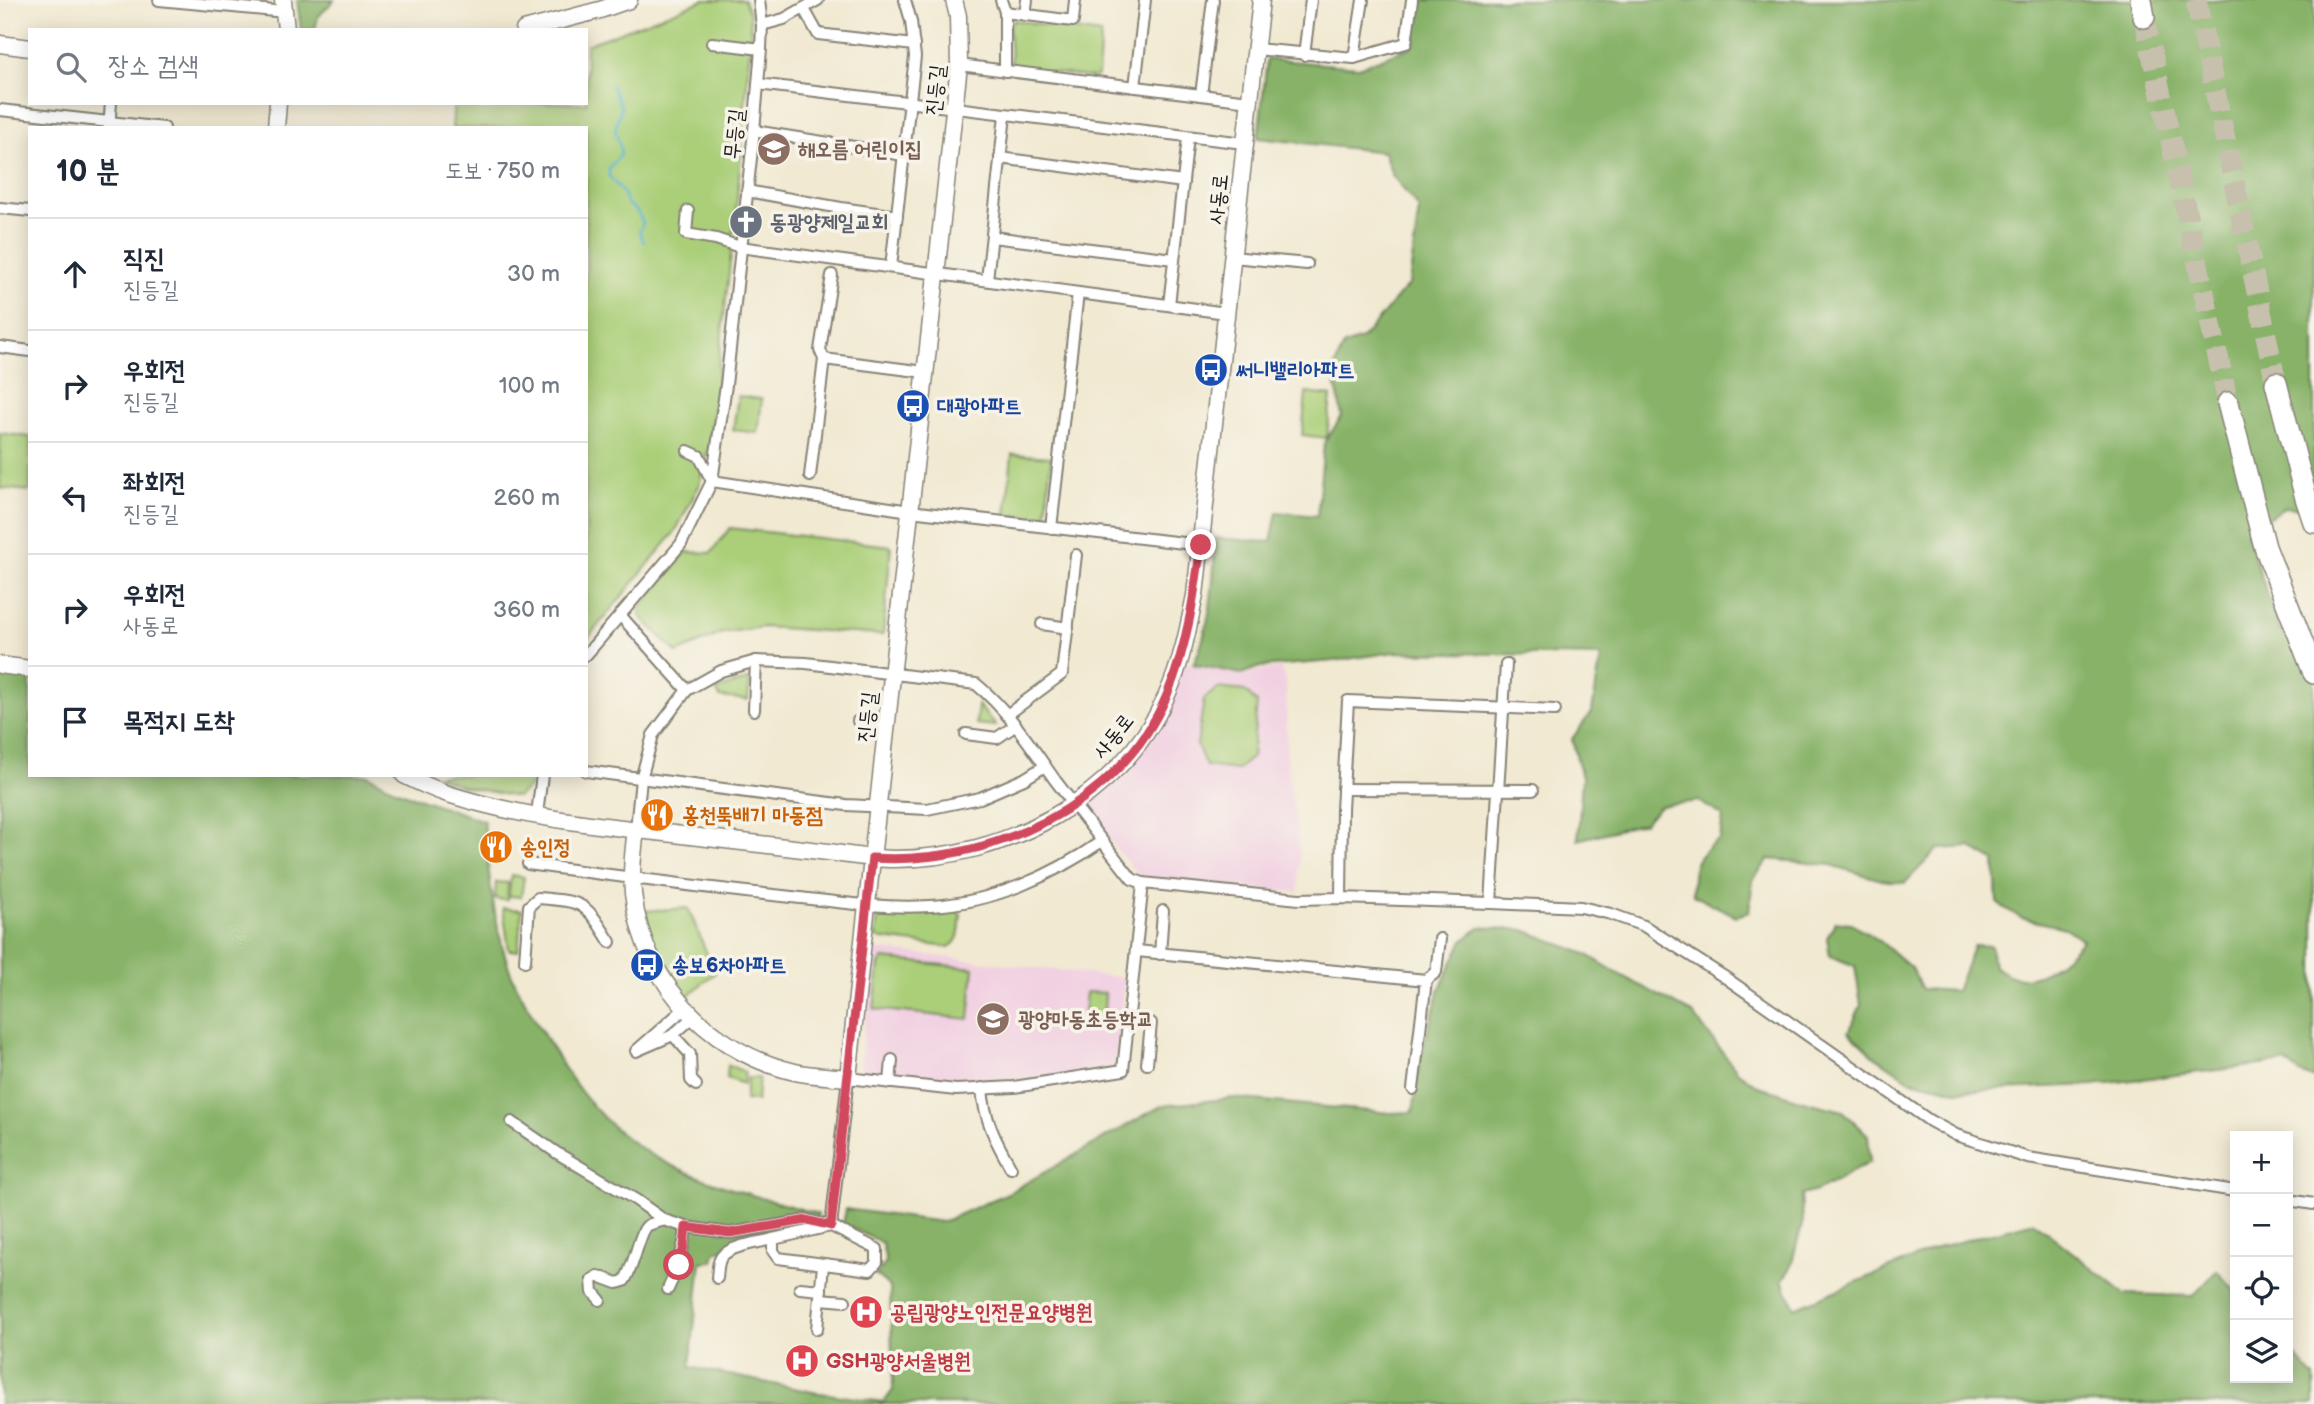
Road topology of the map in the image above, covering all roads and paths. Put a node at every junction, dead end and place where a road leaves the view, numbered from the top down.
1 (159, 0) edge
2 (629, 0) edge
3 (818, 0) edge
4 (905, 0) edge
5 (954, 0) edge
6 (1001, 0) edge
7 (1027, 0) edge
8 (1075, 0) edge
9 (1145, 0) edge
10 (1213, 0) edge
11 (1261, 0) edge
12 (1311, 0) edge
13 (1363, 0) edge
14 (1412, 0) edge
15 (174, 1) edge
16 (760, 2) edge
17 (284, 6) edge
18 (804, 9) junction
19 (1005, 12) junction
20 (1026, 15) junction
21 (762, 25) junction
22 (286, 28) edge
23 (531, 28) edge
24 (712, 43) dead end
25 (0, 44) edge
26 (914, 45) junction
27 (28, 48) edge
28 (761, 49) junction
29 (1255, 49) junction
30 (1304, 55) junction
31 (1354, 58) junction
32 (959, 65) junction
33 (1005, 71) junction
34 (758, 84) junction
35 (1135, 87) junction
36 (1201, 95) junction
37 (1250, 101) junction
38 (909, 103) junction
39 (111, 105) edge
40 (278, 105) edge
41 (954, 109) junction
42 (0, 110) edge
43 (1005, 115) junction
44 (54, 122) edge
45 (109, 125) edge
46 (133, 126) edge
47 (276, 126) edge
48 (754, 131) junction
49 (1188, 137) junction
50 (1244, 143) junction
51 (904, 155) junction
52 (1000, 158) junction
53 (1183, 182) junction
54 (747, 191) junction
55 (0, 208) edge
56 (28, 211) edge
57 (688, 211) dead end
58 (897, 216) junction
59 (992, 237) junction
60 (740, 247) junction
61 (1233, 257) junction
62 (1174, 259) junction
63 (1307, 264) dead end
64 (891, 267) junction
65 (936, 273) junction
66 (832, 275) dead end
67 (987, 280) junction
68 (1078, 293) junction
69 (1169, 305) junction
70 (1226, 313) junction
71 (0, 347) edge
72 (28, 351) edge
73 (824, 359) junction
74 (925, 372) junction
75 (2276, 383) tunnel mouth
76 (2228, 402) tunnel mouth
77 (688, 451) dead end
78 (810, 476) dead end
79 (712, 481) junction
80 (910, 511) junction
81 (2314, 522) edge
82 (1051, 528) junction
83 (1201, 545) junction
84 (1076, 555) dead end
85 (620, 615) junction
86 (1042, 624) dead end
87 (1068, 628) junction
88 (588, 653) edge
89 (756, 661) junction
90 (1506, 664) dead end
91 (0, 665) edge
92 (28, 669) edge
93 (893, 673) junction
94 (2314, 673) edge
95 (687, 690) junction
96 (1503, 707) junction
97 (754, 710) dead end
98 (1555, 710) dead end
99 (1007, 715) junction
100 (858, 721) dead end
101 (887, 724) junction
102 (1016, 725) junction
103 (966, 734) dead end
104 (1045, 766) junction
105 (588, 771) edge
106 (409, 777) edge
107 (542, 777) edge
108 (641, 779) junction
109 (1343, 789) junction
110 (1498, 790) junction
111 (1533, 790) dead end
112 (1074, 806) junction
113 (878, 808) junction
114 (537, 814) junction
115 (636, 829) junction
116 (1102, 841) junction
117 (872, 858) junction
118 (528, 864) dead end
119 (632, 878) junction
120 (1143, 883) junction
121 (1341, 898) junction
122 (1491, 903) junction
123 (867, 905) junction
124 (1163, 911) dead end
125 (1440, 939) dead end
126 (610, 942) dead end
127 (1137, 951) junction
128 (1160, 954) junction
129 (525, 961) dead end
130 (1426, 980) junction
131 (689, 1013) junction
132 (1129, 1021) junction
133 (673, 1035) junction
134 (892, 1060) dead end
135 (1147, 1064) dead end
136 (848, 1078) junction
137 (890, 1083) junction
138 (696, 1084) dead end
139 (982, 1088) junction
140 (1413, 1088) dead end
141 (512, 1122) dead end
142 (1012, 1168) dead end
143 (2230, 1190) edge
144 (2293, 1201) edge
145 (2314, 1204) edge
146 (664, 1220) junction
147 (831, 1226) junction
148 (686, 1227) junction
149 (773, 1239) junction
150 (823, 1265) junction
151 (717, 1278) dead end
152 (800, 1288) dead end
153 (668, 1289) dead end
154 (821, 1295) junction
155 (600, 1300) dead end
156 (845, 1301) dead end
157 (817, 1329) dead end

1 - 15 street
2 - 23 street
3 - 18 street
4 - 26 street
5 - 32 street, 진등길
6 - 19 street
7 - 20 street
8 - 20 street
9 - 35 street
10 - 36 street
11 - 29 street, 사동로
12 - 30 street
13 - 31 street
14 - 31 street
15 - 17 street
16 - 21 street, 무등길
17 - 22 street
18 - 21 street
18 - 26 street
19 - 20 street
19 - 33 street
21 - 28 street, 무등길
24 - 28 street
25 - 27 street
26 - 38 street
28 - 34 street, 무등길
29 - 30 street
29 - 37 street, 사동로
30 - 31 street
32 - 33 street
32 - 41 street, 진등길
33 - 35 street
34 - 38 street
34 - 48 street, 무등길
35 - 36 street
36 - 37 street
37 - 50 street, 사동로
38 - 41 street
38 - 51 street
39 - 45 street
40 - 47 street
41 - 43 street
41 - 65 street, 진등길
42 - 44 street
43 - 49 street
43 - 52 street
44 - 45 street
45 - 46 street
48 - 51 street
48 - 54 street, 무등길
49 - 50 street
49 - 53 street
50 - 61 street, 사동로
51 - 58 street
52 - 53 street
52 - 59 street
53 - 62 street
54 - 58 street
54 - 60 street, 무등길
55 - 56 street
57 - 60 street
58 - 64 street
59 - 62 street
59 - 67 street
60 - 64 street
60 - 79 street, 무등길
61 - 63 street
61 - 70 street, 사동로
62 - 69 street
64 - 65 street
65 - 67 street
65 - 74 street, 진등길
66 - 73 street
67 - 68 street
68 - 69 street
68 - 82 street
69 - 70 street
70 - 83 street, 사동로
71 - 72 street
73 - 74 street
73 - 78 street
74 - 80 street, 진등길
75 - 81 highway
76 - 94 highway
77 - 79 street
79 - 80 street
79 - 85 street, 무등길
80 - 82 street
80 - 93 street, 진등길
82 - 83 street
83 - 112 street, 사동로
84 - 87 street
85 - 88 street, 무등길
85 - 95 street
86 - 87 street
87 - 99 street
89 - 93 street
89 - 95 street
89 - 97 street
90 - 96 street
91 - 92 street
93 - 99 street
93 - 101 street, 진등길
95 - 108 street
96 - 98 street
96 - 109 street
96 - 110 street
99 - 102 street
100 - 101 street
101 - 113 street, 진등길
102 - 103 street
102 - 104 street
104 - 112 street
104 - 113 street
105 - 108 street
106 - 114 street, 사동로
107 - 114 street
108 - 113 street
108 - 115 street
109 - 110 street
109 - 121 street
110 - 111 street
110 - 122 street
112 - 116 street
112 - 117 street, 사동로
113 - 117 street, 진등길
114 - 115 street, 사동로
115 - 117 street, 사동로
115 - 119 street
116 - 120 street
116 - 123 street
117 - 123 street, 진등길
118 - 119 street
119 - 123 street
119 - 131 street
120 - 121 street
120 - 127 street
121 - 122 street
122 - 143 street
123 - 136 street, 진등길
124 - 128 street
125 - 130 street
126 - 129 street
127 - 128 street
127 - 132 street
128 - 130 street
130 - 140 street
131 - 133 street
131 - 133 street
131 - 136 street
132 - 135 street
132 - 139 street
133 - 138 street
134 - 137 street
136 - 137 street
136 - 147 street, 진등길
137 - 139 street
139 - 142 street
141 - 146 street
144 - 145 street
146 - 148 street
146 - 155 street
147 - 148 street
147 - 149 street
147 - 150 street
148 - 153 street
149 - 150 street
149 - 151 street
150 - 154 street
152 - 154 street
154 - 156 street
154 - 157 street

